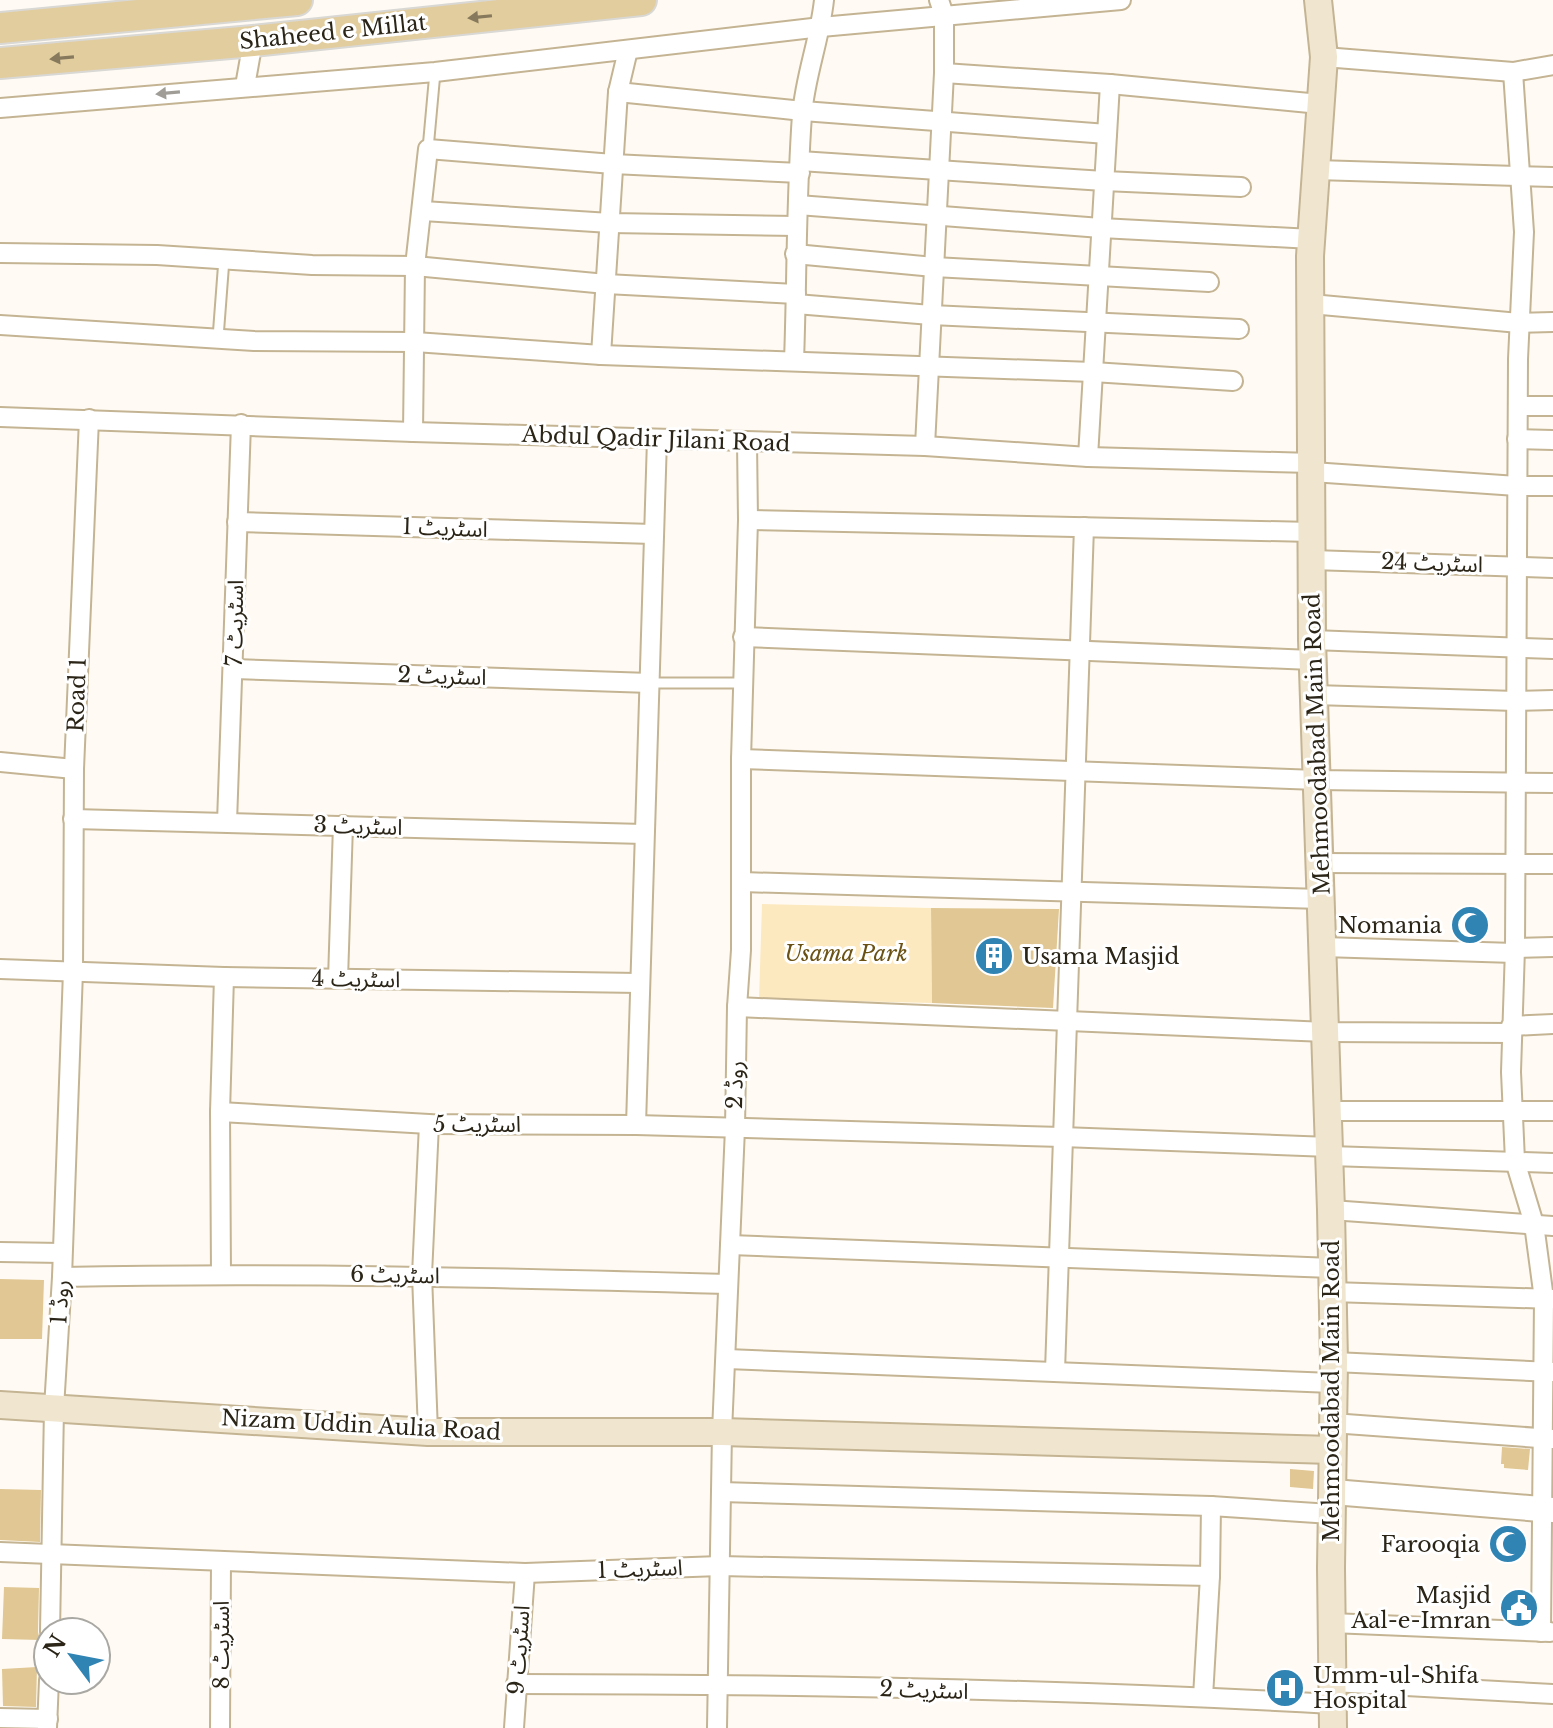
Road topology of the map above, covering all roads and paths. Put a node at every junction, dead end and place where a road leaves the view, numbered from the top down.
1 (190, 0) edge
2 (297, 0) edge
3 (641, 0) edge
4 (824, 0) edge
5 (1121, 0) edge
6 (1318, 0) edge
7 (941, 7) edge
8 (160, 12) junction
9 (821, 27) junction
10 (0, 28) edge
11 (253, 41) junction
12 (628, 50) junction
13 (1324, 57) junction
14 (0, 63) edge
15 (1553, 65) edge
16 (435, 72) junction
17 (1513, 72) junction
18 (944, 73) junction
19 (1110, 84) junction
20 (245, 86) junction
21 (618, 92) junction
22 (1320, 104) junction
23 (0, 108) edge
24 (803, 111) junction
25 (940, 122) junction
26 (1107, 134) junction
27 (428, 149) junction
28 (613, 164) junction
29 (800, 167) junction
30 (1316, 170) junction
31 (939, 171) junction
32 (1520, 177) junction
33 (1553, 177) edge
34 (1104, 181) junction
35 (1241, 187) dead end
36 (798, 205) junction
37 (423, 211) junction
38 (937, 216) junction
39 (610, 223) junction
40 (796, 226) junction
41 (1101, 228) junction
42 (1312, 239) junction
43 (0, 253) edge
44 (795, 254) junction
45 (224, 259) junction
46 (415, 266) junction
47 (934, 267) junction
48 (1099, 276) junction
49 (1209, 282) dead end
50 (606, 284) junction
51 (796, 299) junction
52 (1311, 304) junction
53 (931, 315) junction
54 (1096, 322) junction
55 (1553, 322) edge
56 (1519, 323) junction
57 (0, 325) edge
58 (1239, 329) dead end
59 (218, 338) junction
60 (415, 342) junction
61 (601, 355) junction
62 (794, 361) junction
63 (928, 368) junction
64 (1093, 372) junction
65 (1233, 381) dead end
66 (1518, 406) junction
67 (1553, 406) edge
68 (0, 417) edge
69 (89, 419) junction
70 (241, 424) junction
71 (413, 432) junction
72 (657, 439) junction
73 (1517, 439) junction
74 (1553, 440) edge
75 (747, 442) junction
76 (925, 446) junction
77 (1088, 457) junction
78 (1312, 467) junction
79 (1517, 486) junction
80 (1553, 486) edge
81 (748, 520) junction
82 (237, 522) junction
83 (1084, 527) junction
84 (1312, 532) junction
85 (653, 534) junction
86 (1312, 560) junction
87 (1517, 566) junction
88 (1553, 568) edge
89 (743, 637) junction
90 (1516, 648) junction
91 (1553, 649) edge
92 (1081, 650) junction
93 (1312, 650) junction
94 (234, 669) junction
95 (650, 683) junction
96 (743, 683) junction
97 (1314, 695) junction
98 (1553, 700) edge
99 (1516, 701) junction
100 (741, 759) junction
101 (0, 762) edge
102 (74, 769) junction
103 (1074, 769) junction
104 (1317, 780) junction
105 (1553, 783) edge
106 (1516, 784) junction
107 (73, 819) junction
108 (227, 822) junction
109 (343, 825) junction
110 (644, 834) junction
111 (1320, 863) junction
112 (1515, 864) junction
113 (1553, 864) edge
114 (742, 882) junction
115 (1070, 890) junction
116 (1321, 899) junction
117 (1323, 947) junction
118 (1553, 947) edge
119 (1514, 950) junction
120 (0, 969) edge
121 (73, 971) junction
122 (224, 977) junction
123 (338, 979) junction
124 (639, 983) junction
125 (737, 1007) junction
126 (1065, 1022) junction
127 (1553, 1024) edge
128 (1511, 1029) junction
129 (1326, 1032) junction
130 (1329, 1111) junction
131 (1514, 1111) junction
132 (1553, 1111) edge
133 (220, 1112) junction
134 (429, 1124) junction
135 (636, 1125) junction
136 (735, 1128) junction
137 (1062, 1137) junction
138 (1330, 1152) junction
139 (1515, 1161) junction
140 (1553, 1163) edge
141 (1331, 1210) junction
142 (1534, 1224) junction
143 (1553, 1226) edge
144 (730, 1245) junction
145 (0, 1252) edge
146 (62, 1253) junction
147 (1061, 1257) junction
148 (221, 1273) junction
149 (422, 1275) junction
150 (62, 1277) junction
151 (1332, 1280) junction
152 (728, 1284) junction
153 (1548, 1299) edge
154 (727, 1359) junction
155 (1055, 1371) junction
156 (1333, 1372) junction
157 (1548, 1372) edge
158 (0, 1405) edge
159 (54, 1408) junction
160 (1332, 1423) junction
161 (428, 1432) junction
162 (722, 1432) junction
163 (1548, 1439) edge
164 (1332, 1450) junction
165 (721, 1492) junction
166 (1332, 1503) junction
167 (1211, 1506) junction
168 (1549, 1510) edge
169 (0, 1552) edge
170 (53, 1554) junction
171 (221, 1561) junction
172 (720, 1566) junction
173 (525, 1573) junction
174 (1210, 1576) junction
175 (1548, 1576) edge
176 (51, 1616) edge
177 (1331, 1623) junction
178 (1547, 1632) edge
179 (516, 1684) junction
180 (717, 1684) junction
181 (1553, 1694) edge
182 (49, 1696) edge
183 (1203, 1697) junction
184 (1332, 1708) edge
185 (0, 1718) edge
186 (48, 1724) edge
187 (220, 1728) edge
188 (514, 1728) edge
189 (717, 1728) edge

1 - 8 main road
2 - 8 main road, Shaheed e Millat
3 -> 11 main road, Shaheed e Millat
4 - 9 street
5 - 7 street
6 - 13 main road, Mehmoodabad Main Road
7 - 9 street
7 - 18 street
8 - 10 main road, Shaheed e Millat
9 - 12 street
9 - 24 street
11 -> 14 main road, Shaheed e Millat
11 - 20 street
12 - 16 street
12 - 21 street
13 - 17 street
13 - 22 main road, Mehmoodabad Main Road
15 - 17 street
16 - 20 street
16 - 27 lane
17 - 32 street
18 - 19 street
18 - 25 street
19 - 22 street
19 - 26 street
20 -> 23 street
21 - 24 street
21 - 28 street
22 - 30 main road, Mehmoodabad Main Road
24 - 25 street
24 - 29 street
25 - 26 street
25 - 31 street
26 - 34 street
27 - 28 street
27 - 37 street
28 - 29 street
28 - 39 street
29 - 31 street
29 - 36 street
30 - 32 street
30 - 42 main road, Mehmoodabad Main Road
31 - 34 street
31 - 38 street
32 - 33 street
32 - 56 street
34 - 35 street
34 - 41 street
36 - 38 street
36 - 40 street
37 - 39 street
37 - 46 street
38 - 41 street
38 - 47 street
39 - 40 street
39 - 50 street
40 - 44 street
41 - 42 street
41 - 48 street
42 - 52 main road, Mehmoodabad Main Road
43 - 45 street
44 - 47 street
44 - 51 street
45 - 46 street
45 - 59 lane
46 - 50 street
46 - 60 street
47 - 48 street
47 - 53 street
48 - 49 street
48 - 54 street
50 - 51 street
50 - 61 street
51 - 53 street
51 - 62 street
52 - 56 street
52 - 78 main road, Mehmoodabad Main Road
53 - 54 street
53 - 63 street
54 - 58 street
54 - 64 street
55 - 56 street
56 - 66 street
57 - 59 street
59 - 60 street
60 - 61 street
60 - 71 street
61 - 62 street
62 - 63 street
63 - 64 street
63 - 76 street
64 - 65 street
64 - 77 street
66 - 67 street
66 - 73 street
68 - 69 street, Abdul Qadir Jilani Road
69 - 70 street, Abdul Qadir Jilani Road
69 - 102 street, Road 1
70 - 71 street, Abdul Qadir Jilani Road
70 - 82 street, اسٹریٹ 7
71 - 72 street, Abdul Qadir Jilani Road
72 - 75 street, Abdul Qadir Jilani Road
72 - 85 street
73 - 74 street
73 - 79 street
75 - 76 street, Abdul Qadir Jilani Road
75 - 81 street, روڈ 2
76 - 77 street, Abdul Qadir Jilani Road
77 - 78 street, Abdul Qadir Jilani Road
78 - 79 street, Abdul Qadir Jilani Road
78 - 84 main road, Mehmoodabad Main Road
79 - 80 street, Abdul Qadir Jilani Road
79 - 87 street
81 - 83 street
81 - 89 street, روڈ 2
82 - 85 street, اسٹریٹ 1
82 - 94 street, اسٹریٹ 7
83 - 84 street
83 - 92 street
84 - 86 main road, Mehmoodabad Main Road
85 - 95 street
86 - 87 street, اسٹریٹ 24
86 - 93 main road, Mehmoodabad Main Road
87 - 88 street, اسٹریٹ 24
87 - 90 street
89 - 92 street
89 - 96 street, روڈ 2
90 - 91 street
90 - 93 street
90 - 99 street
92 - 93 street
92 - 103 street
93 - 97 main road, Mehmoodabad Main Road
94 - 95 street, اسٹریٹ 2
94 - 108 street, اسٹریٹ 7
95 - 96 lane
95 - 110 street
96 - 100 street, روڈ 2
97 - 99 street
97 - 104 main road, Mehmoodabad Main Road
98 - 99 street
99 - 106 street
100 - 103 street
100 - 114 street, روڈ 2
101 - 102 street
102 - 107 street, Road 1
103 - 104 street
103 - 115 street
104 - 106 street
104 - 111 main road, Mehmoodabad Main Road
105 - 106 street
106 - 112 street
107 - 108 street, اسٹریٹ 3
107 - 121 street, Road 1
108 - 109 street, اسٹریٹ 3
109 - 110 street, اسٹریٹ 3
109 - 123 street
110 - 124 street
111 - 112 street
111 - 116 main road, Mehmoodabad Main Road
112 - 113 street
112 - 119 street
114 - 115 street
114 - 125 street, روڈ 2
115 - 116 street
115 - 126 street
116 - 117 main road, Mehmoodabad Main Road
117 - 119 street
117 - 129 main road, Mehmoodabad Main Road
118 - 119 street
119 - 128 street
120 - 121 street
121 - 122 street, اسٹریٹ 4
121 - 146 street, روڈ 1
122 - 123 street, اسٹریٹ 4
122 - 133 street
123 - 124 street, اسٹریٹ 4
124 - 135 street
125 - 126 street
125 - 136 street, روڈ 2
126 - 129 street
126 - 137 street
127 - 128 street
128 - 129 street
128 - 131 street
129 - 130 main road, Mehmoodabad Main Road
130 - 131 street
130 - 138 main road, Mehmoodabad Main Road
131 - 132 street
131 - 139 street
133 - 134 street, اسٹریٹ 5
133 - 148 street
134 - 135 street, اسٹریٹ 5
134 - 149 street
135 - 136 street, اسٹریٹ 5
136 - 137 street, اسٹریٹ 5
136 - 144 street, روڈ 2
137 - 138 street, اسٹریٹ 5
137 - 147 street
138 - 139 street, اسٹریٹ 5
138 - 141 main road, Mehmoodabad Main Road
139 - 140 street, اسٹریٹ 5
139 - 142 street
141 - 142 street
141 - 151 main road, Mehmoodabad Main Road
142 - 143 street
142 - 153 street
144 - 147 street
144 - 152 street, روڈ 2
145 - 146 street
146 - 150 street, روڈ 1
147 - 151 street
147 - 155 street
148 - 149 street, اسٹریٹ 6
148 - 150 street, اسٹریٹ 6
149 - 152 street, اسٹریٹ 6
149 - 161 street
150 - 159 street, روڈ 1
151 - 153 street
151 - 156 main road, Mehmoodabad Main Road
152 - 154 street, روڈ 2
153 - 157 street
154 - 155 street
154 - 162 street, روڈ 2
155 - 156 street
156 - 157 street
156 - 160 main road, Mehmoodabad Main Road
157 - 163 street
158 - 159 main road, Nizam Uddin Aulia Road
159 - 161 main road, Nizam Uddin Aulia Road
159 - 170 street, روڈ 1
160 - 163 street
160 - 164 main road, Mehmoodabad Main Road
161 - 162 main road, Nizam Uddin Aulia Road
162 - 164 main road, Nizam Uddin Aulia Road
162 - 165 street, روڈ 2
163 - 168 street
164 - 166 main road, Mehmoodabad Main Road
165 - 167 street
165 - 172 street, روڈ 2
166 - 167 street
166 - 168 street
166 - 177 main road, Mehmoodabad Main Road
167 - 174 street
168 - 175 street
169 - 170 street, اسٹریٹ 1
170 - 171 street, اسٹریٹ 1
170 - 176 street, روڈ 1
171 - 173 street, اسٹریٹ 1
171 - 187 street, اسٹریٹ 8
172 - 173 street, اسٹریٹ 1
172 - 174 street, اسٹریٹ 1
172 - 180 street, روڈ 2
173 - 179 street, اسٹریٹ 9
174 - 183 street
175 - 178 street
177 - 178 street
177 - 184 main road, Mehmoodabad Main Road
179 - 180 street, اسٹریٹ 2
179 - 188 street, اسٹریٹ 9
180 - 183 street, اسٹریٹ 2
180 - 189 street, روڈ 2
181 - 184 street, اسٹریٹ 2
182 - 186 street
183 - 184 street, اسٹریٹ 2
185 - 186 street

